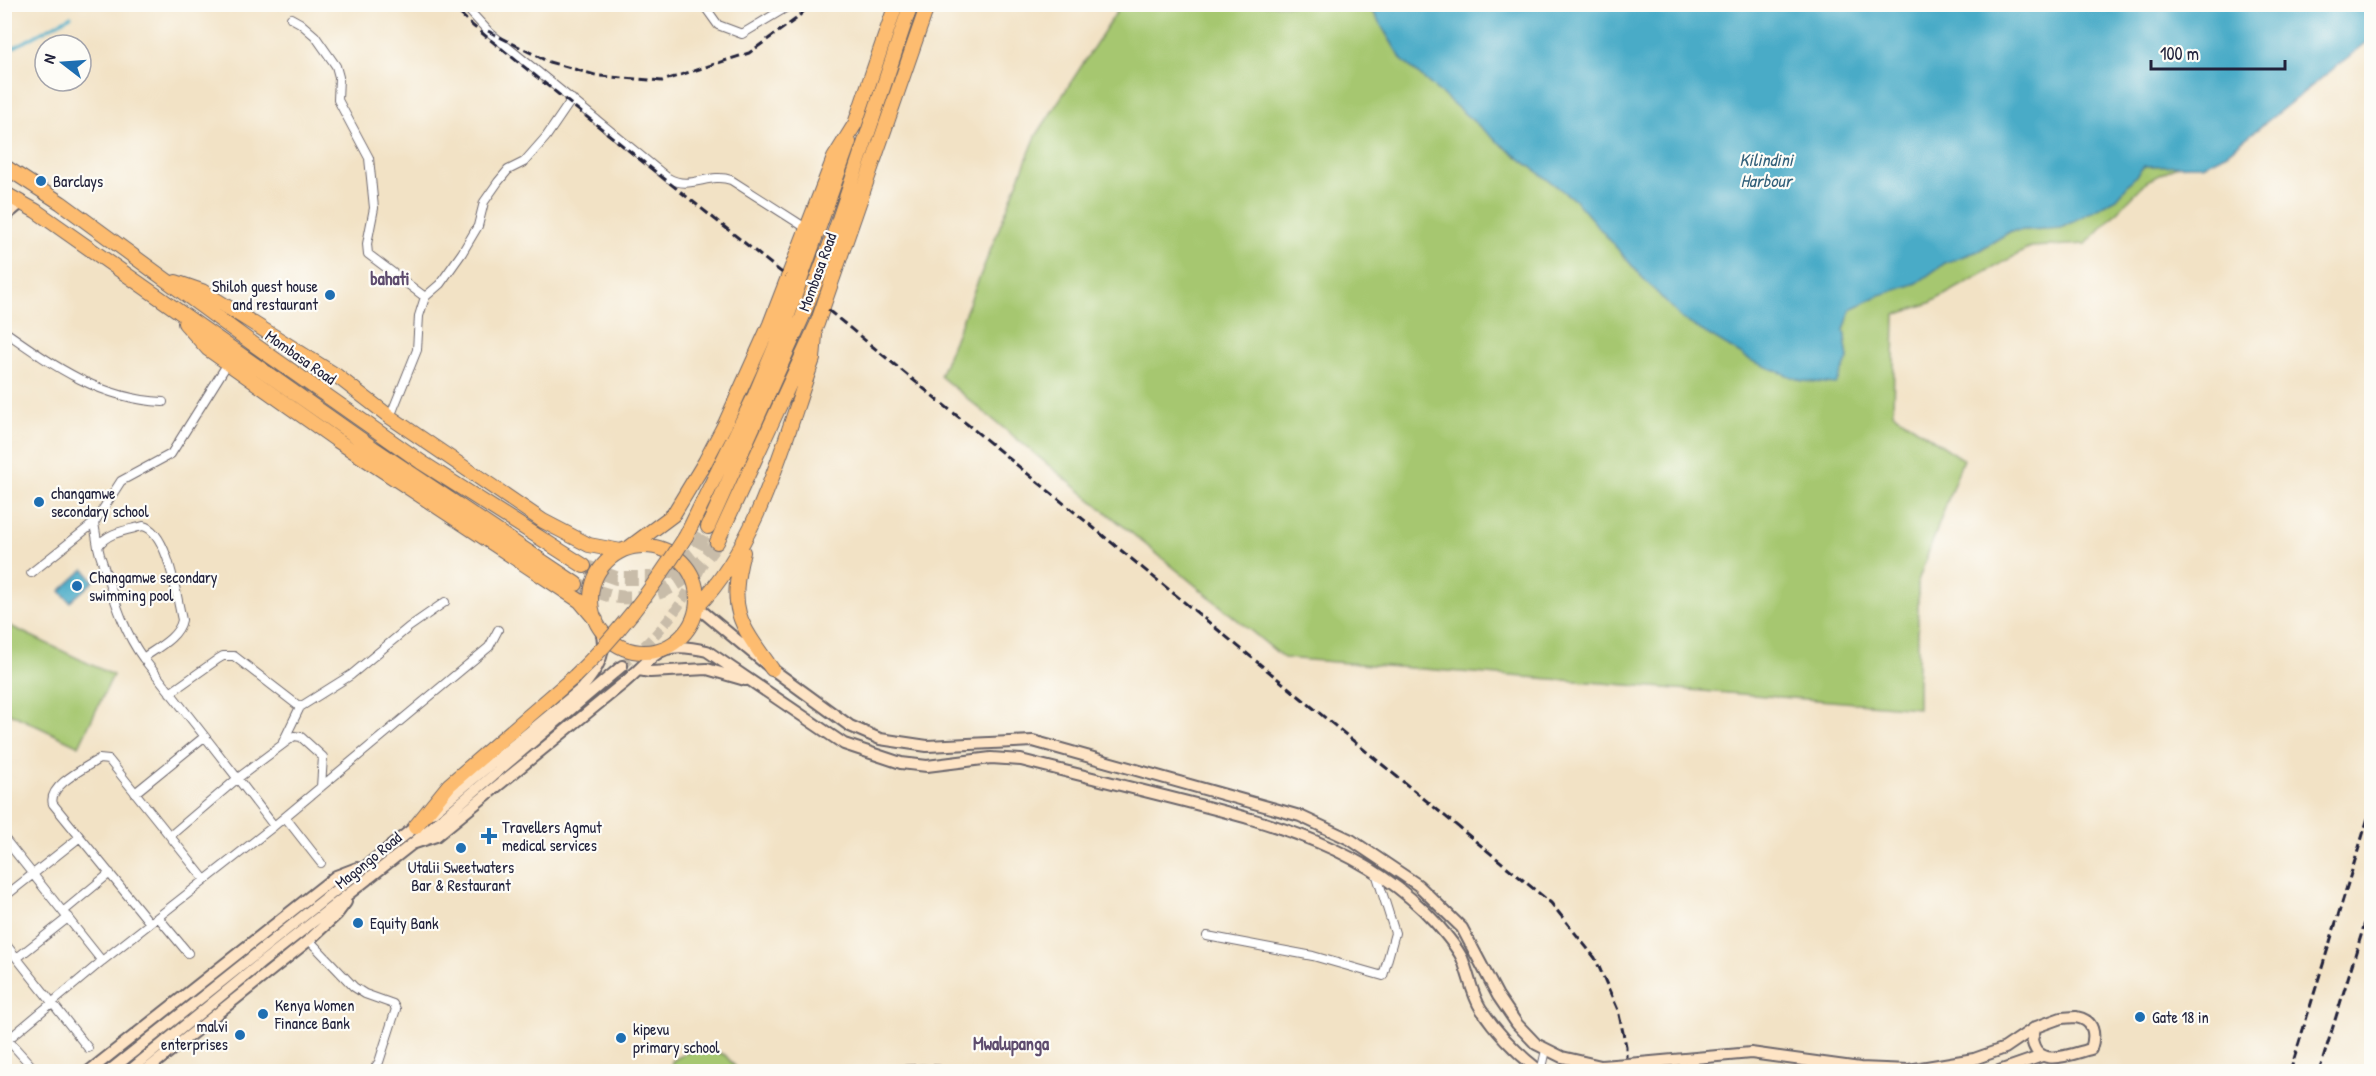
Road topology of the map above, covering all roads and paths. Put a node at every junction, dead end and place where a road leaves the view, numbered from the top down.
1 (463, 4) edge
2 (703, 4) edge
3 (792, 4) edge
4 (896, 4) edge
5 (911, 4) edge
6 (928, 4) edge
7 (291, 18) dead end
8 (572, 99) junction
9 (855, 124) junction
10 (4, 166) edge
11 (4, 193) edge
12 (21, 203) junction
13 (4, 217) edge
14 (806, 228) junction
15 (162, 277) junction
16 (425, 297) junction
17 (170, 306) junction
18 (816, 324) junction
19 (4, 331) edge
20 (228, 363) junction
21 (163, 402) dead end
22 (390, 417) junction
23 (94, 523) junction
24 (708, 526) tunnel mouth
25 (747, 535) junction
26 (717, 542) tunnel mouth
27 (99, 547) junction
28 (625, 549) junction
29 (584, 566) tunnel mouth
30 (32, 573) dead end
31 (576, 584) tunnel mouth
32 (445, 602) dead end
33 (697, 607) junction
34 (598, 625) junction
35 (498, 630) dead end
36 (667, 647) junction
37 (143, 658) junction
38 (622, 666) tunnel mouth
39 (772, 669) junction
40 (639, 670) junction
41 (754, 683) junction
42 (170, 693) junction
43 (300, 707) junction
44 (204, 737) junction
45 (283, 742) junction
46 (238, 778) junction
47 (321, 787) junction
48 (135, 793) junction
49 (285, 818) junction
50 (274, 826) junction
51 (415, 827) junction
52 (170, 836) junction
53 (80, 837) junction
54 (4, 838) edge
55 (412, 844) junction
56 (321, 863) dead end
57 (366, 865) junction
58 (110, 873) junction
59 (1376, 873) junction
60 (33, 875) junction
61 (205, 880) junction
62 (353, 892) junction
63 (4, 897) edge
64 (67, 914) junction
65 (158, 917) junction
66 (150, 923) junction
67 (1208, 936) dead end
68 (309, 940) junction
69 (4, 942) edge
70 (188, 953) dead end
71 (17, 958) junction
72 (102, 961) junction
73 (51, 1004) junction
74 (2036, 1027) junction
75 (6, 1041) edge
76 (88, 1048) dead end
77 (1546, 1050) junction
78 (2042, 1056) junction
79 (36, 1071) edge
80 (88, 1071) edge
81 (108, 1071) edge
82 (128, 1071) edge
83 (144, 1071) edge
84 (372, 1071) edge
85 (891, 1071) edge
86 (953, 1071) edge
87 (1541, 1071) edge
88 (1996, 1071) edge

1 - 8 street
2 - 3 street
4 - 9 highway
5 - 24 highway, Mombasa Road
6 - 18 highway, Mombasa Road
7 - 16 street
8 - 14 street
8 - 16 street
9 - 14 highway
9 - 51 highway, bridge
10 - 15 highway, Mombasa Road
11 - 12 highway, Mombasa Road
12 - 13 main road
12 - 17 highway, Mombasa Road
14 - 28 highway
15 - 22 highway
15 - 29 highway, Mombasa Road
16 - 22 street
17 - 20 highway
17 - 31 highway, Mombasa Road
18 - 25 highway
18 - 26 highway, Mombasa Road
19 - 21 street
20 - 23 street
20 - 34 highway
22 - 28 highway
23 - 27 street
23 - 30 street
25 - 33 highway
25 - 39 highway
27 - 37 street
27 - 37 street
28 - 33 highway
28 - 34 highway
32 - 43 street
33 - 36 highway
33 - 39 main road
34 - 36 highway
34 - 51 main road, Magongo Road
35 - 47 street
36 - 40 main road
36 - 41 main road
37 - 42 street
38 - 55 main road, Magongo Road
39 - 77 main road
40 - 41 main road
40 - 55 main road
41 - 59 main road
42 - 43 street
42 - 44 street
43 - 45 street
44 - 46 street
44 - 48 street
45 - 46 street
45 - 47 street
46 - 50 street
46 - 52 street
47 - 49 street
48 - 52 street
48 - 53 street
49 - 50 street
49 - 56 street
50 - 61 street
51 - 57 main road, Magongo Road
52 - 61 street
53 - 58 street
53 - 60 street
54 - 60 street
55 - 62 main road, Magongo Road
57 - 80 main road
57 - 81 main road, Magongo Road
58 - 64 street
58 - 66 street
59 - 67 street
59 - 87 main road
60 - 63 street
60 - 64 street
61 - 65 street
62 - 68 main road
62 - 82 main road, Magongo Road
64 - 71 street
64 - 72 street
65 - 66 street
65 - 70 street
66 - 72 street
68 - 83 main road
68 - 84 street
69 - 71 street
71 - 73 street
72 - 73 street
73 - 75 street
73 - 76 street
74 - 77 main road, bridge
74 - 78 main road
74 - 78 main road
75 - 79 street
77 - 87 street
78 - 88 main road
85 - 86 street

